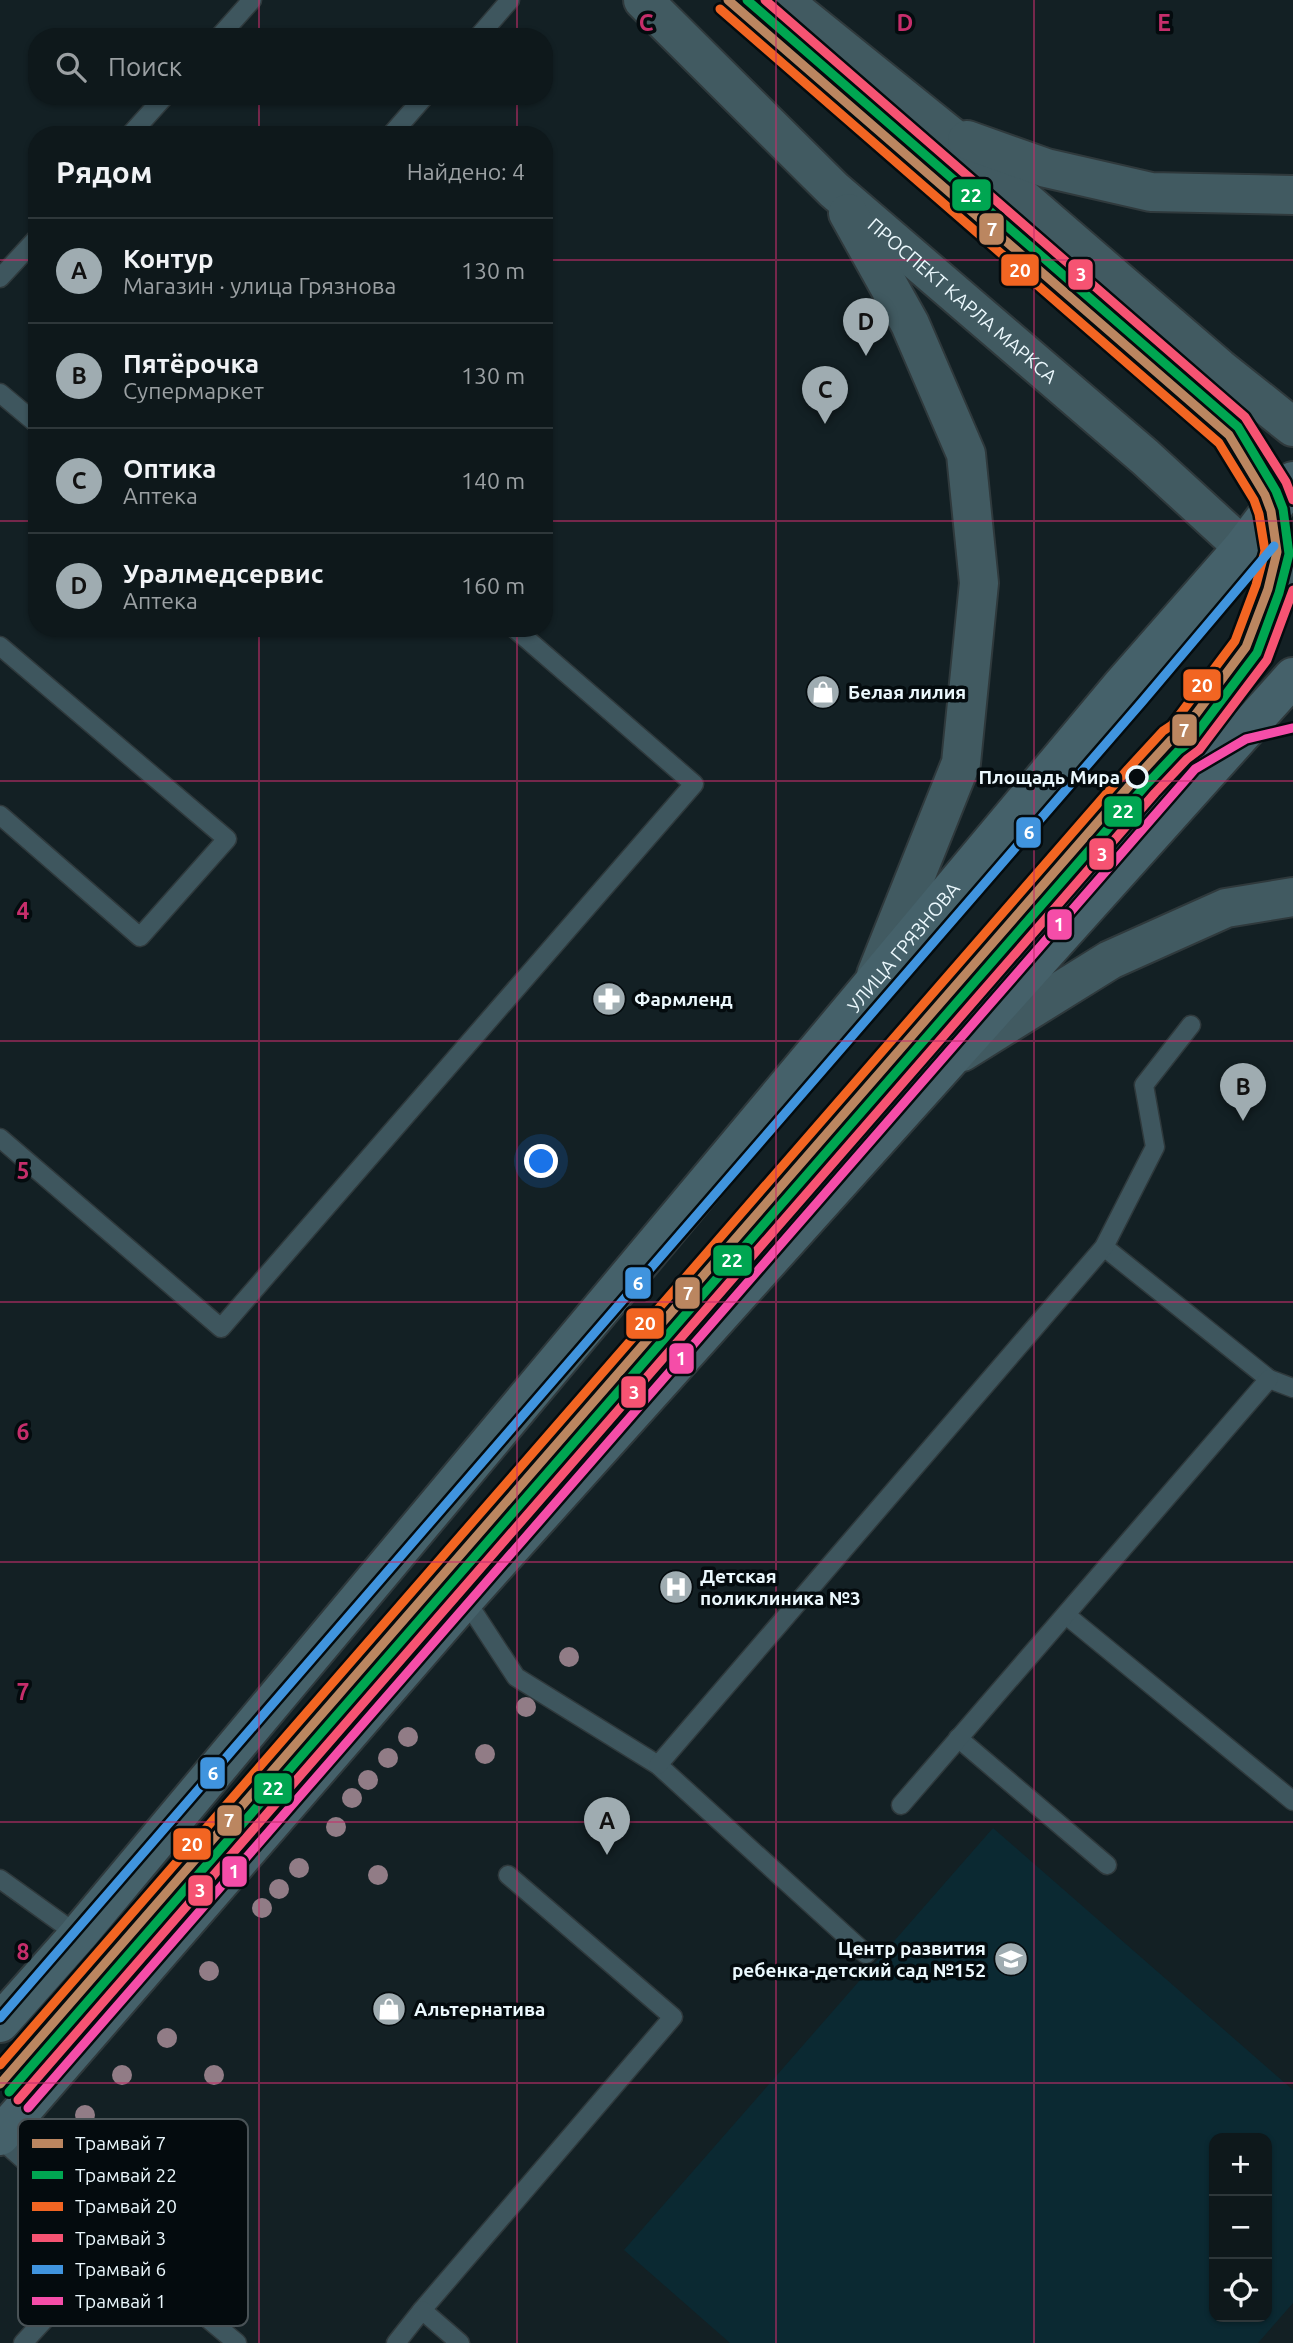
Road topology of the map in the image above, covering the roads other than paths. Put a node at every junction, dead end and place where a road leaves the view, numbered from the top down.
1 (252, 0) edge
2 (510, 0) edge
3 (643, 0) edge
4 (782, 0) edge
5 (227, 28) edge
6 (486, 28) edge
7 (157, 105) edge
8 (417, 105) edge
9 (138, 126) edge
10 (399, 126) edge
11 (948, 134) junction
12 (834, 190) junction
13 (1293, 195) edge
14 (28, 248) edge
15 (0, 278) edge
16 (0, 393) edge
17 (28, 416) edge
18 (1293, 427) edge
19 (1293, 481) edge
20 (1243, 547) junction
21 (1293, 589) edge
22 (524, 637) edge
23 (0, 646) edge
24 (1293, 677) edge
25 (0, 815) edge
26 (1293, 897) edge
27 (872, 986) junction
28 (1191, 1025) dead end
29 (951, 1059) junction
30 (0, 1138) edge
31 (1104, 1247) junction
32 (1269, 1379) junction
33 (1293, 1388) edge
34 (465, 1599) junction
35 (1066, 1615) junction
36 (958, 1738) junction
37 (658, 1765) junction
38 (1293, 1801) edge
39 (901, 1805) dead end
40 (1107, 1865) dead end
41 (508, 1875) dead end
42 (0, 1879) edge
43 (78, 1935) junction
44 (866, 1955) dead end
45 (0, 2023) edge
46 (0, 2138) edge
47 (18, 2154) edge
48 (422, 2310) junction
49 (39, 2326) edge
50 (217, 2326) edge
51 (23, 2343) edge
52 (237, 2343) edge
53 (396, 2343) edge
54 (460, 2343) edge

1 - 5 lane
2 - 6 lane
3 - 12 main road, ПРОСПЕКТ КАРЛА МАРКСА
4 - 11 main road
7 - 9 lane
8 - 10 lane
11 - 13 main road
11 - 18 main road
12 - 20 main road, ПРОСПЕКТ КАРЛА МАРКСА
12 - 27 main road
14 - 15 lane
16 - 17 lane
19 - 20 main road, УЛИЦА ГРЯЗНОВА
20 - 21 main road, ПРОСПЕКТ КАРЛА МАРКСА
20 - 27 main road, УЛИЦА ГРЯЗНОВА
22 - 30 lane
23 - 25 lane
24 - 29 main road
26 - 29 main road
27 - 43 main road, УЛИЦА ГРЯЗНОВА
28 - 31 lane
29 - 34 main road
31 - 32 lane
31 - 37 lane
32 - 33 lane
32 - 35 lane
34 - 37 lane
34 - 46 main road
35 - 36 lane
35 - 38 lane
36 - 39 lane
36 - 40 lane
37 - 44 lane
41 - 48 lane
42 - 43 lane
43 - 45 main road, УЛИЦА ГРЯЗНОВА
46 - 47 lane
48 - 53 lane
48 - 54 lane
49 - 51 lane
50 - 52 lane

